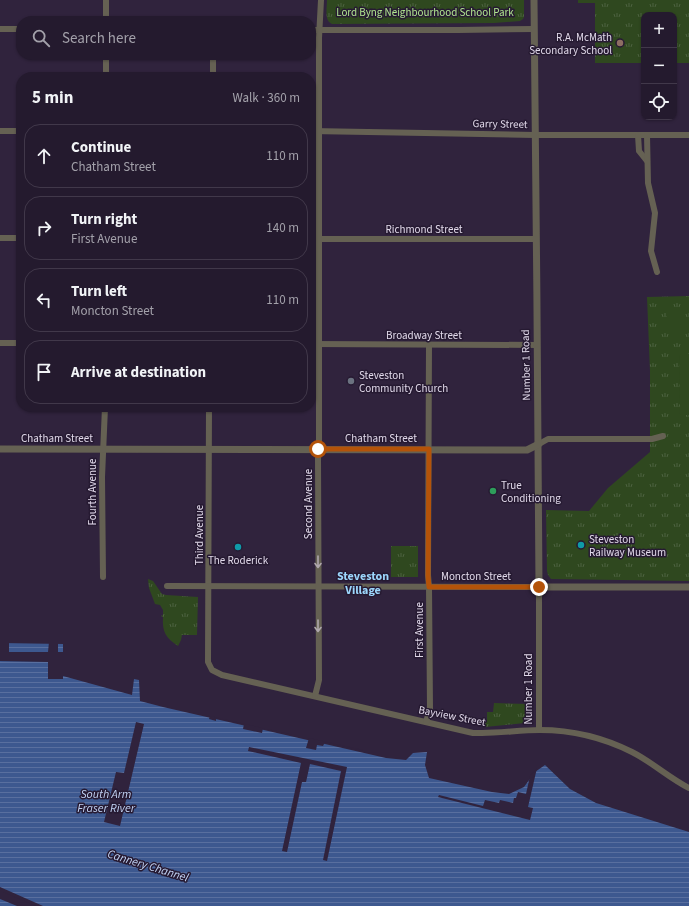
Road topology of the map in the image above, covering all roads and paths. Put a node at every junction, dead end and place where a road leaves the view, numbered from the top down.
1 (106, 0) edge
2 (321, 0) edge
3 (534, 0) edge
4 (106, 16) edge
5 (534, 28) junction
6 (0, 29) edge
7 (16, 29) edge
8 (316, 30) edge
9 (320, 30) junction
10 (106, 60) edge
11 (213, 60) edge
12 (106, 72) edge
13 (213, 72) edge
14 (0, 131) edge
15 (16, 131) edge
16 (316, 131) edge
17 (320, 131) junction
18 (535, 135) junction
19 (638, 135) junction
20 (647, 135) junction
21 (689, 135) edge
22 (647, 162) junction
23 (0, 238) edge
24 (16, 238) edge
25 (319, 239) junction
26 (536, 239) junction
27 (657, 272) dead end
28 (0, 343) edge
29 (16, 344) edge
30 (319, 344) junction
31 (429, 345) junction
32 (537, 345) junction
33 (105, 412) edge
34 (209, 412) edge
35 (663, 436) dead end
36 (539, 444) junction
37 (0, 449) edge
38 (103, 449) junction
39 (209, 449) junction
40 (318, 449) junction
41 (429, 449) junction
42 (103, 577) dead end
43 (167, 586) dead end
44 (208, 587) junction
45 (318, 587) junction
46 (429, 587) junction
47 (539, 587) junction
48 (689, 587) edge
49 (208, 662) joint
50 (315, 696) junction
51 (426, 722) junction
52 (539, 730) junction
53 (689, 788) edge

1 - 4 street
2 - 9 street, Second Avenue
3 - 5 street, Number 1 Road
5 - 9 street
5 - 18 street, Number 1 Road
6 - 7 street
8 - 9 street
9 - 17 street, Second Avenue
10 - 12 street
11 - 13 street
14 - 15 street
16 - 17 street, Garry Street
17 - 18 street, Garry Street
17 - 25 street, Second Avenue
18 - 19 street, Garry Street
18 - 26 street, Number 1 Road
19 - 20 street, Garry Street
19 - 22 street
20 - 21 street, Garry Street
20 - 22 street
22 - 27 street
23 - 24 street
25 - 26 street, Richmond Street
25 - 30 street, Second Avenue
26 - 32 street, Number 1 Road
28 - 29 street
30 - 31 street, Broadway Street
30 - 40 street, Second Avenue
31 - 32 street, Broadway Street
31 - 41 street, First Avenue
32 - 36 street, Number 1 Road
33 - 38 street, Fourth Avenue
34 - 39 street, Third Avenue
35 - 36 street, Chatham Street
36 - 41 street, Chatham Street
36 - 47 street, Number 1 Road
37 - 38 street, Chatham Street
38 - 39 street, Chatham Street
38 - 42 street, Fourth Avenue
39 - 40 street, Chatham Street
39 - 44 street, Third Avenue
40 - 41 street, Chatham Street
40 -> 45 street, Second Avenue
41 - 46 street, First Avenue
43 - 44 street, Moncton Street
44 - 45 street, Moncton Street
44 - 49 street, Third Avenue
45 - 46 street, Moncton Street
45 -> 50 street, Second Avenue
46 - 47 street, Moncton Street
46 - 51 street, First Avenue
47 - 48 street, Moncton Street
47 - 52 street, Number 1 Road
49 - 50 street, Bayview Street
50 - 51 street, Bayview Street
51 - 52 street, Bayview Street
52 - 53 street, Bayview Street

